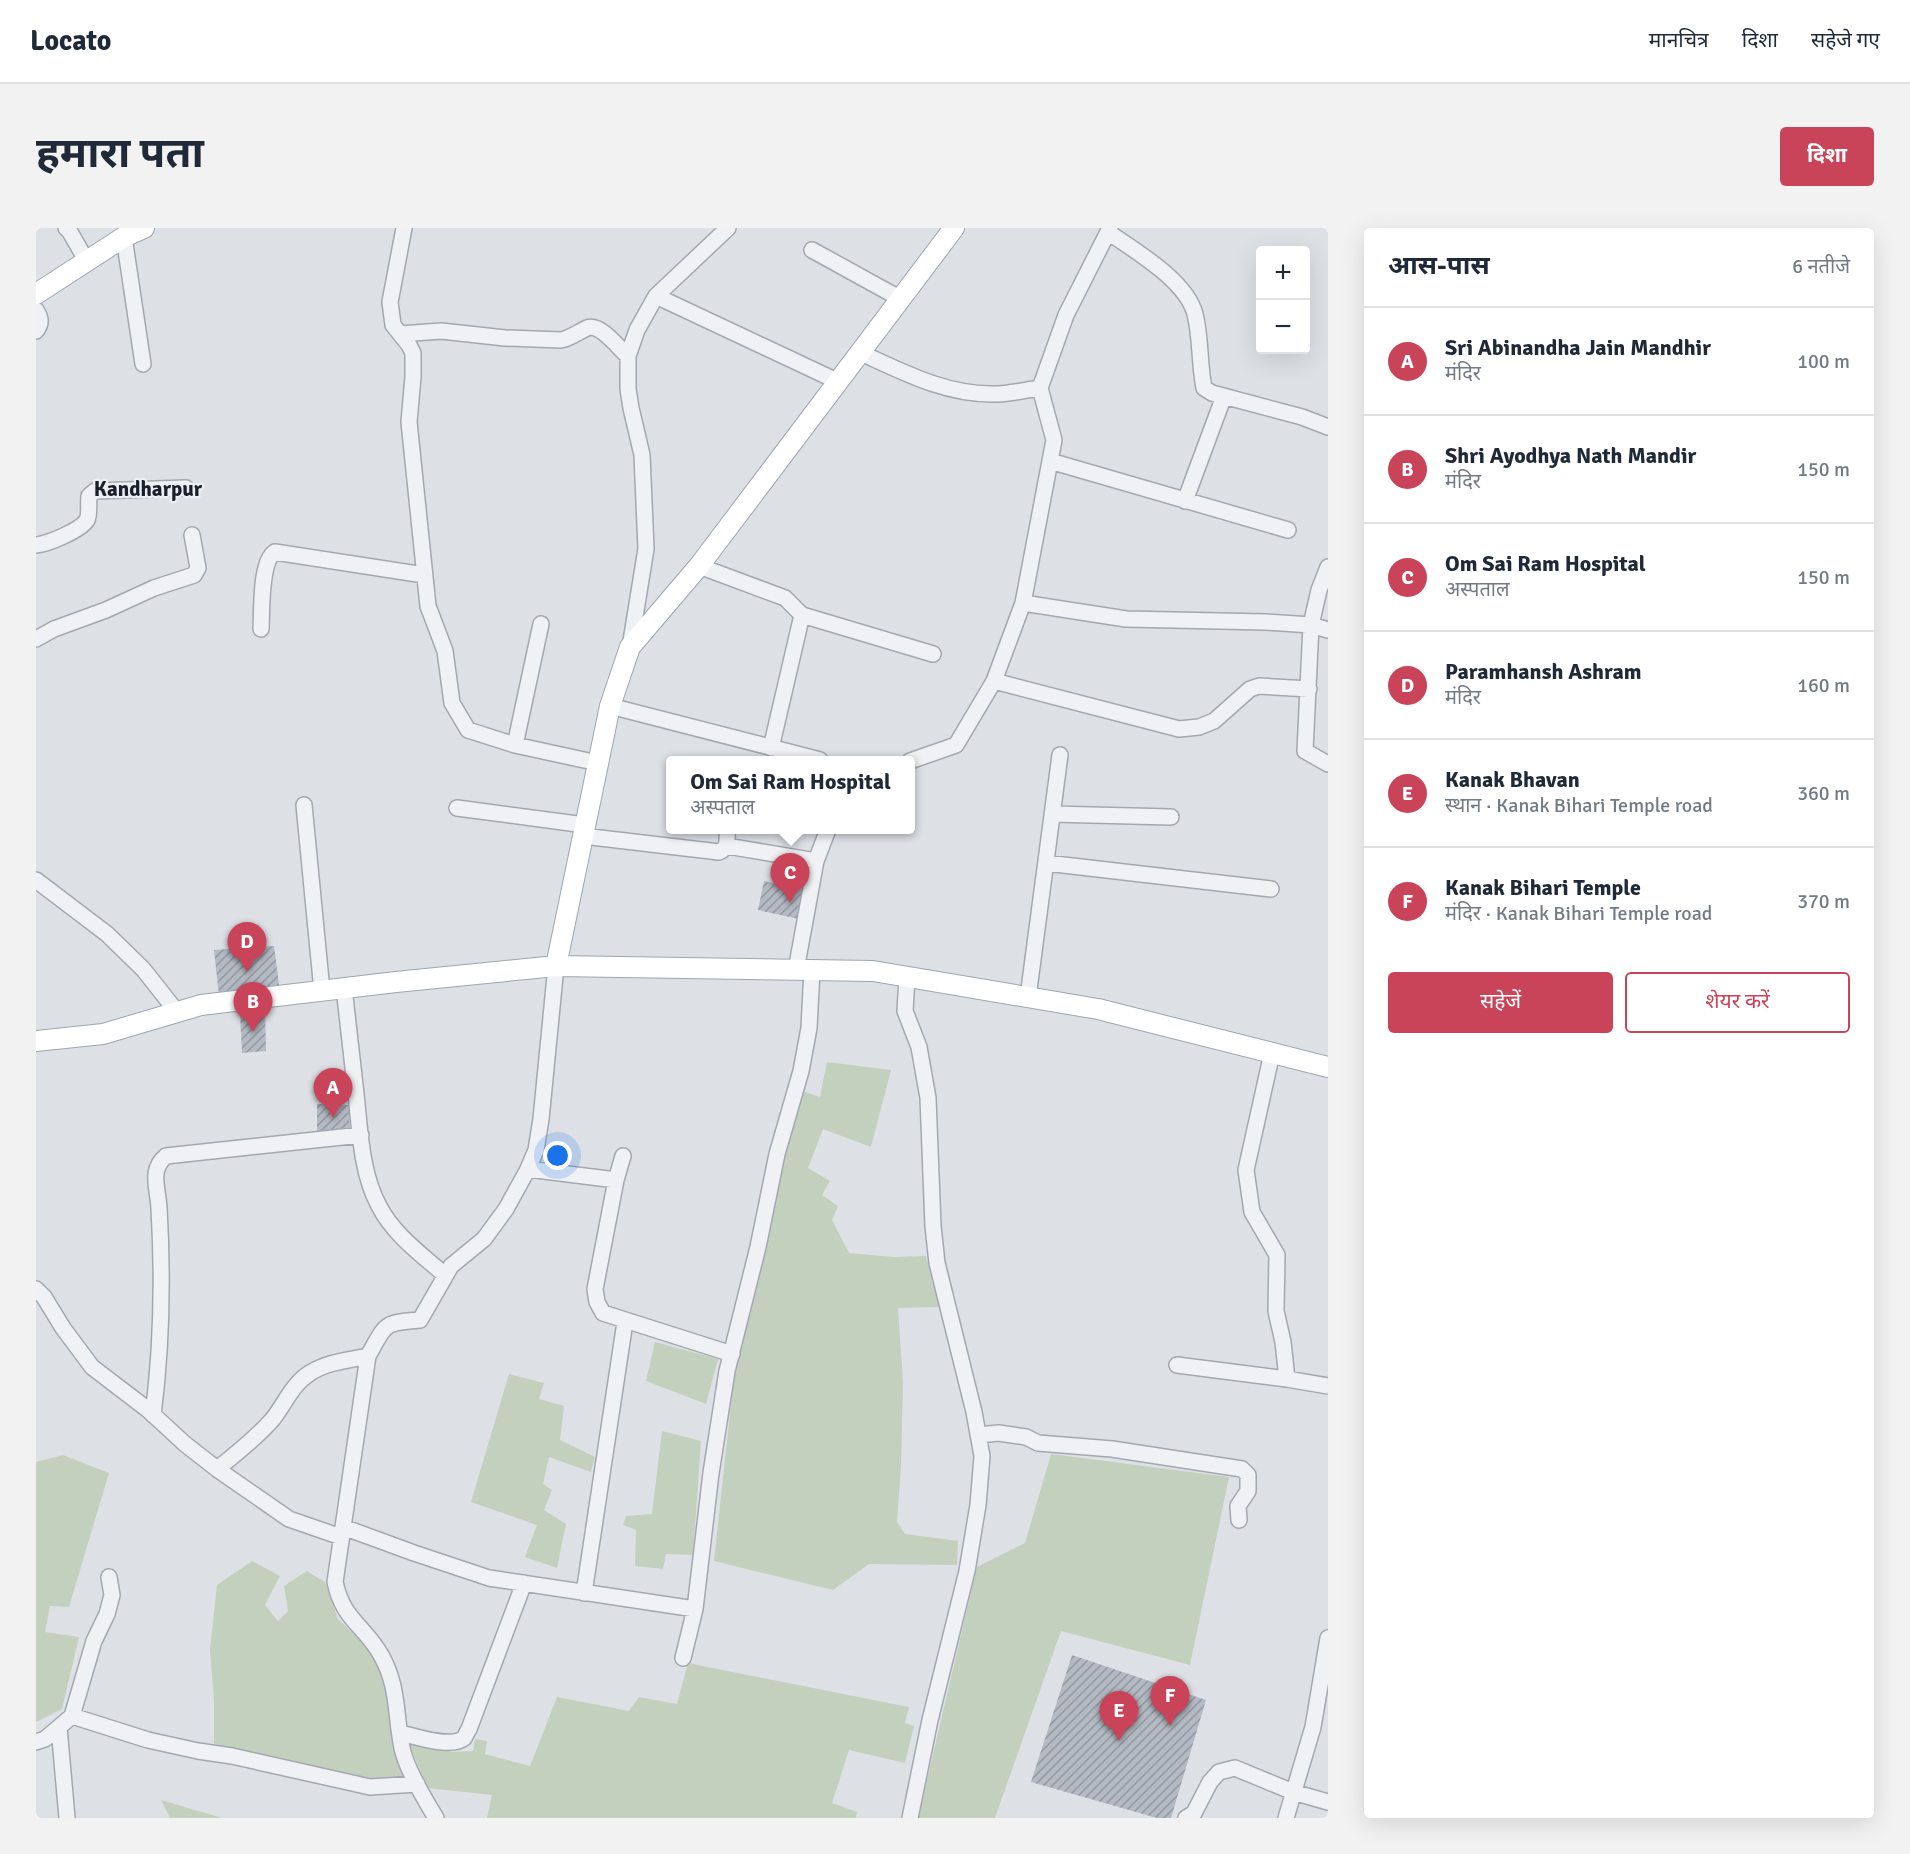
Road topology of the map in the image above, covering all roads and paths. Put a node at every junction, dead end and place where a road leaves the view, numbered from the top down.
1 (66, 228) edge
2 (144, 228) edge
3 (404, 228) edge
4 (728, 228) edge
5 (954, 228) edge
6 (1109, 230) edge
7 (124, 237) junction
8 (812, 250) dead end
9 (86, 260) junction
10 (36, 294) edge
11 (656, 296) junction
12 (901, 299) junction
13 (36, 310) edge
14 (36, 331) edge
15 (400, 334) junction
16 (861, 353) junction
17 (628, 356) junction
18 (143, 364) dead end
19 (839, 382) junction
20 (1040, 388) junction
21 (1224, 396) junction
22 (1328, 427) edge
23 (1050, 461) junction
24 (186, 488) dead end
25 (1185, 501) junction
26 (1288, 530) dead end
27 (192, 535) dead end
28 (36, 545) edge
29 (699, 566) junction
30 (1328, 567) edge
31 (424, 575) junction
32 (1023, 603) junction
33 (802, 615) junction
34 (541, 624) dead end
35 (1311, 626) junction
36 (261, 629) dead end
37 (1328, 630) edge
38 (36, 639) edge
39 (630, 647) junction
40 (933, 654) dead end
41 (994, 681) junction
42 (1309, 689) junction
43 (610, 706) junction
44 (515, 746) junction
45 (771, 748) junction
46 (1060, 755) dead end
47 (804, 756) edge
48 (915, 759) edge
49 (598, 763) junction
50 (1328, 764) edge
51 (304, 805) dead end
52 (457, 808) dead end
53 (1052, 814) junction
54 (1171, 817) dead end
55 (584, 830) junction
56 (727, 834) edge
57 (826, 834) edge
58 (726, 846) junction
59 (816, 861) junction
60 (1046, 863) junction
61 (36, 880) edge
62 (1271, 889) dead end
63 (556, 966) junction
64 (804, 970) junction
65 (908, 976) junction
66 (344, 988) junction
67 (322, 991) junction
68 (1028, 998) junction
69 (177, 1012) junction
70 (36, 1041) edge
71 (1272, 1053) junction
72 (1328, 1066) edge
73 (361, 1135) junction
74 (623, 1156) dead end
75 (528, 1169) junction
76 (616, 1180) junction
77 (446, 1275) junction
78 (36, 1289) edge
79 (625, 1322) junction
80 (732, 1354) junction
81 (368, 1356) junction
82 (1177, 1365) dead end
83 (1287, 1379) junction
84 (1328, 1386) edge
85 (153, 1415) junction
86 (978, 1435) junction
87 (217, 1469) junction
88 (1239, 1520) dead end
89 (342, 1532) junction
90 (109, 1577) dead end
91 (524, 1583) junction
92 (584, 1593) junction
93 (695, 1609) junction
94 (1328, 1638) edge
95 (683, 1658) dead end
96 (1324, 1678) edge
97 (72, 1716) junction
98 (59, 1727) junction
99 (400, 1733) junction
100 (36, 1742) edge
101 (417, 1784) junction
102 (1293, 1792) junction
103 (1328, 1802) edge
104 (67, 1818) edge
105 (436, 1818) edge
106 (909, 1818) edge
107 (1186, 1818) edge
108 (1286, 1818) edge

1 - 9 street
2 - 7 main road
3 - 15 street
4 - 11 street
5 - 12 main road
6 - 20 street
6 - 21 street
7 - 9 main road
7 - 18 street
8 - 12 street
9 - 10 main road
11 - 17 street
11 - 19 street
12 - 16 main road
13 - 14 street
15 - 17 street
15 - 31 street
16 - 19 main road
16 - 20 street
17 - 39 street
19 - 29 main road
20 - 23 street
21 - 22 street
21 - 25 street
23 - 25 street
23 - 32 street
24 - 28 street
25 - 26 street
27 - 38 street
29 - 33 street
29 - 39 main road
30 - 35 street
31 - 36 street
31 - 44 street
32 - 35 street
32 - 41 street
33 - 40 street
33 - 45 street
34 - 44 street
35 - 37 street
35 - 42 street
39 - 43 main road
41 - 42 street
41 - 48 street
42 - 50 street
43 - 45 street
43 - 49 main road
44 - 49 street
45 - 47 street
46 - 53 street
49 - 55 main road
51 - 67 street
52 - 55 street
53 - 54 street
53 - 60 street
55 - 58 street
55 - 63 main road
56 - 58 street
57 - 59 street
58 - 59 street
59 - 64 street
60 - 62 street
60 - 68 street
61 - 69 street
63 - 64 main road
63 - 66 main road
63 - 75 street
64 - 65 main road
64 - 80 street
65 - 68 main road
65 - 86 street
66 - 67 main road
66 - 73 street
67 - 69 main road
68 - 71 main road
69 - 70 main road
71 - 72 main road
71 - 83 street
73 - 77 street
73 - 85 street
74 - 76 street
75 - 76 street
75 - 77 street
76 - 79 street
77 - 81 street
78 - 85 street
79 - 80 street
79 - 92 street
80 - 93 street
81 - 87 street
81 - 89 street
82 - 83 street
83 - 84 street
85 - 87 street
86 - 88 street
86 - 106 street
87 - 89 street
89 - 91 street
89 - 99 street
90 - 97 street
91 - 92 street
91 - 99 street
92 - 93 street
93 - 95 street
94 - 96 street
96 - 102 street
97 - 98 street
97 - 101 street
98 - 100 street
98 - 104 street
99 - 101 street
101 - 105 street
102 - 103 street
102 - 107 street
102 - 108 street

